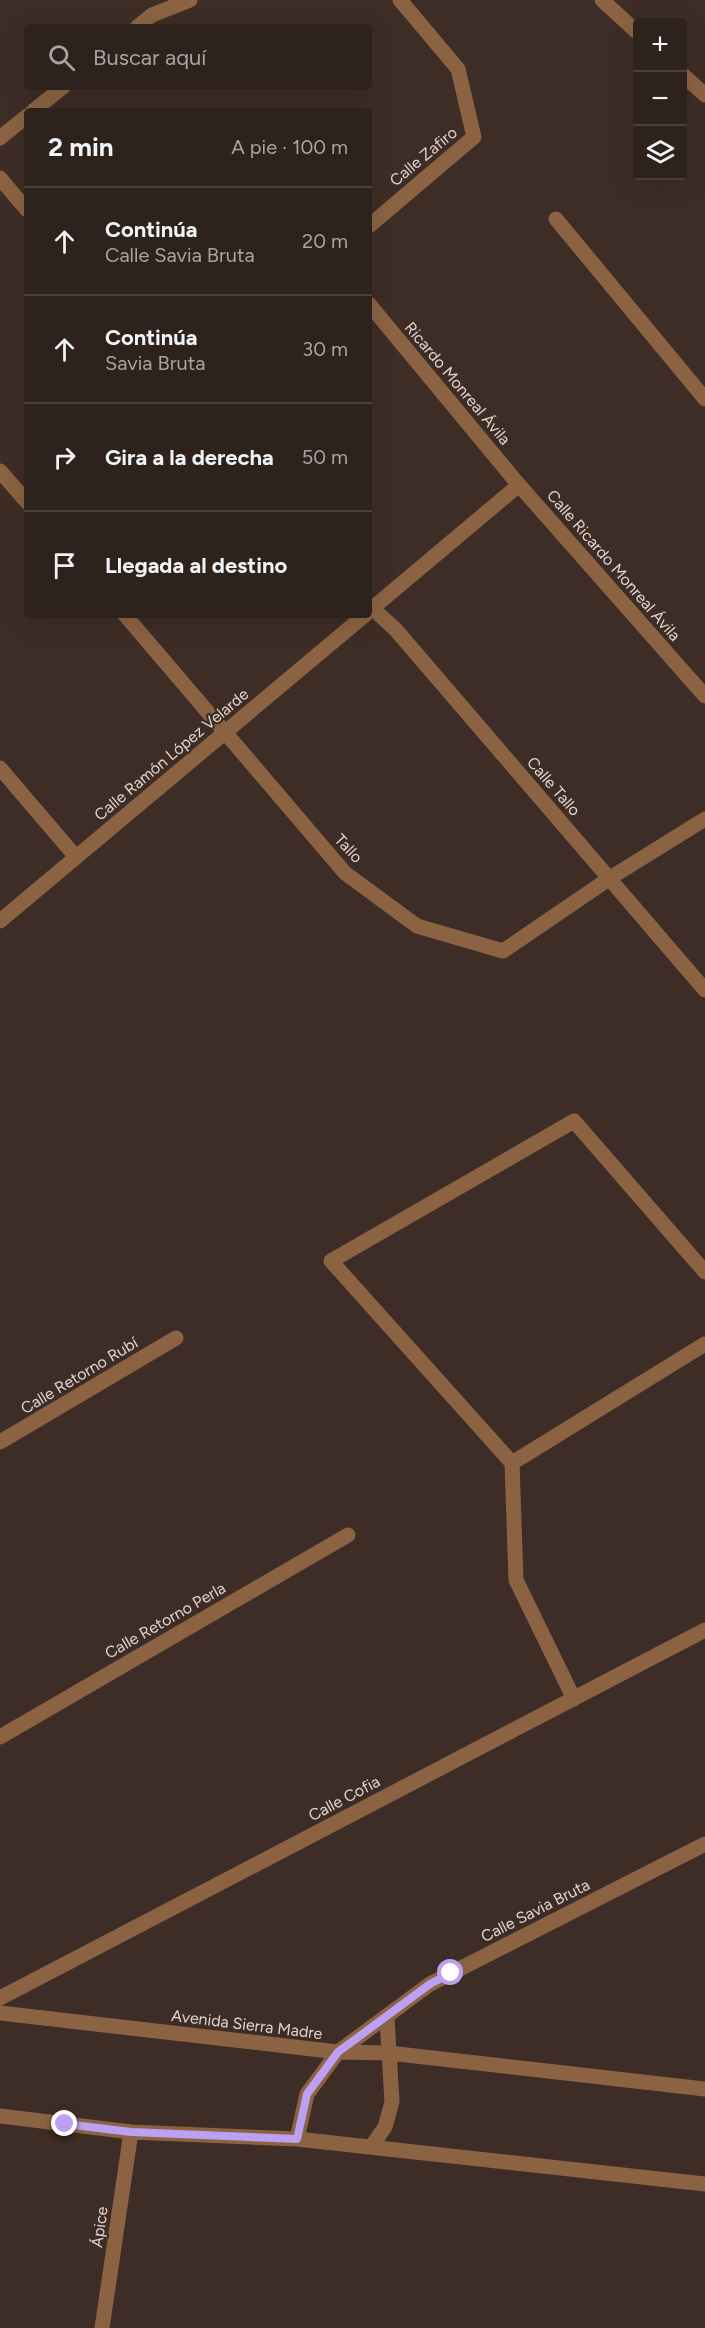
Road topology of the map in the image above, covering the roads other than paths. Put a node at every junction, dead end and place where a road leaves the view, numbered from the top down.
1 (190, 0) edge
2 (400, 0) edge
3 (602, 0) edge
4 (141, 24) edge
5 (633, 28) edge
6 (687, 79) edge
7 (59, 90) edge
8 (705, 95) edge
9 (37, 108) edge
10 (24, 118) edge
11 (0, 138) edge
12 (0, 178) edge
13 (24, 206) edge
14 (556, 219) dead end
15 (372, 223) edge
16 (372, 308) edge
17 (705, 399) edge
18 (0, 471) edge
19 (519, 484) junction
20 (24, 499) edge
21 (372, 607) edge
22 (372, 612) edge
23 (128, 618) edge
24 (360, 618) edge
25 (705, 696) edge
26 (226, 732) junction
27 (0, 768) edge
28 (705, 819) edge
29 (76, 857) junction
30 (610, 878) junction
31 (0, 921) edge
32 (705, 990) edge
33 (705, 1272) edge
34 (176, 1338) dead end
35 (705, 1344) edge
36 (0, 1442) edge
37 (512, 1463) junction
38 (348, 1535) dead end
39 (705, 1630) edge
40 (573, 1699) junction
41 (0, 1737) edge
42 (705, 1844) edge
43 (0, 1998) edge
44 (0, 2013) edge
45 (387, 2018) junction
46 (338, 2052) junction
47 (389, 2053) junction
48 (705, 2089) edge
49 (0, 2116) edge
50 (131, 2132) junction
51 (297, 2139) junction
52 (371, 2147) junction
53 (705, 2184) edge
54 (102, 2328) edge

1 - 4 street
2 - 15 street, Calle Zafiro
3 - 5 street
6 - 8 street
7 - 9 street
10 - 11 street
12 - 13 street
14 - 17 street
16 - 19 street, Ricardo Monreal Ávila
18 - 20 street
19 - 21 street, Calle Ramón López Velarde
19 - 25 street, Calle Ricardo Monreal Ávila
22 - 30 street, Calle Tallo
23 - 26 street, Tallo
24 - 26 street, Calle Ramón López Velarde
26 - 29 street, Calle Ramón López Velarde
26 - 30 street, Tallo
27 - 29 street
28 - 30 street
29 - 31 street, Calle Ramón López Velarde
30 - 32 street, Calle Tallo
33 - 37 street
34 - 36 street, Calle Retorno Rubí
35 - 37 street
37 - 40 street
38 - 41 street, Calle Retorno Perla
39 - 40 street, Calle Cofia
40 - 43 street, Calle Cofia
42 - 45 street, Calle Savia Bruta
44 - 46 street, Avenida Sierra Madre
45 - 46 street, Calle Savia Bruta
45 - 47 street
46 - 47 street, Avenida Sierra Madre
46 - 51 street, Calle Savia Bruta
47 - 48 street, Avenida Sierra Madre
47 - 52 street
49 - 50 street
50 - 51 street
50 - 54 street, Ápice
51 - 52 street
52 - 53 street

